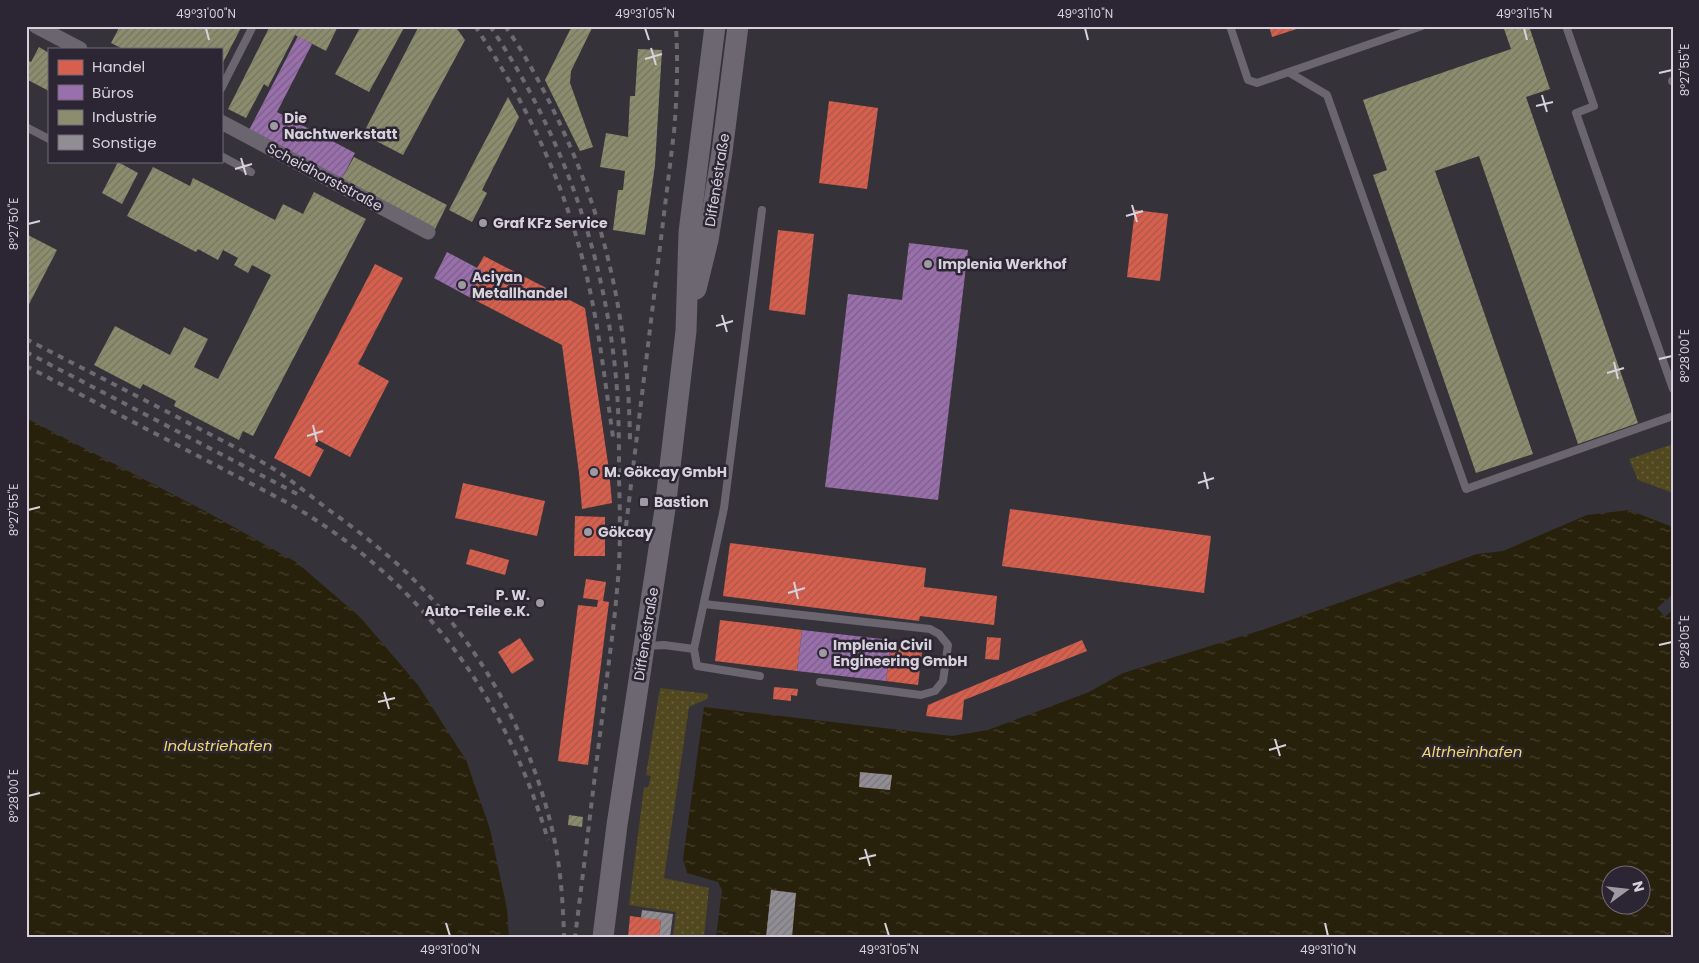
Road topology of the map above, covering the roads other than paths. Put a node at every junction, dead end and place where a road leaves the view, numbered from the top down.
1 (36, 26) edge
2 (253, 26) edge
3 (738, 26) edge
4 (1230, 26) edge
5 (1422, 26) edge
6 (1566, 26) edge
7 (713, 28) edge
8 (78, 48) edge
9 (1290, 73) junction
10 (222, 87) edge
11 (222, 123) edge
12 (26, 127) edge
13 (48, 138) edge
14 (222, 157) edge
15 (251, 172) dead end
16 (762, 210) dead end
17 (428, 232) dead end
18 (686, 331) junction
19 (1673, 389) edge
20 (1673, 416) edge
21 (704, 604) junction
22 (644, 646) junction
23 (694, 649) junction
24 (760, 676) dead end
25 (820, 682) dead end
26 (603, 937) edge

1 - 8 street
2 - 10 lane
3 - 18 main road, Diffenéstraße
4 - 9 lane
5 - 9 lane
6 - 19 lane
7 - 18 main road, Diffenéstraße
9 - 20 lane
11 - 17 street, Scheidhorststraße
12 - 13 lane
14 - 15 lane
16 - 21 lane
18 - 22 main road, Diffenéstraße
21 - 23 lane
21 - 25 lane
22 - 23 lane
22 - 26 main road, Diffenéstraße
23 - 24 lane

